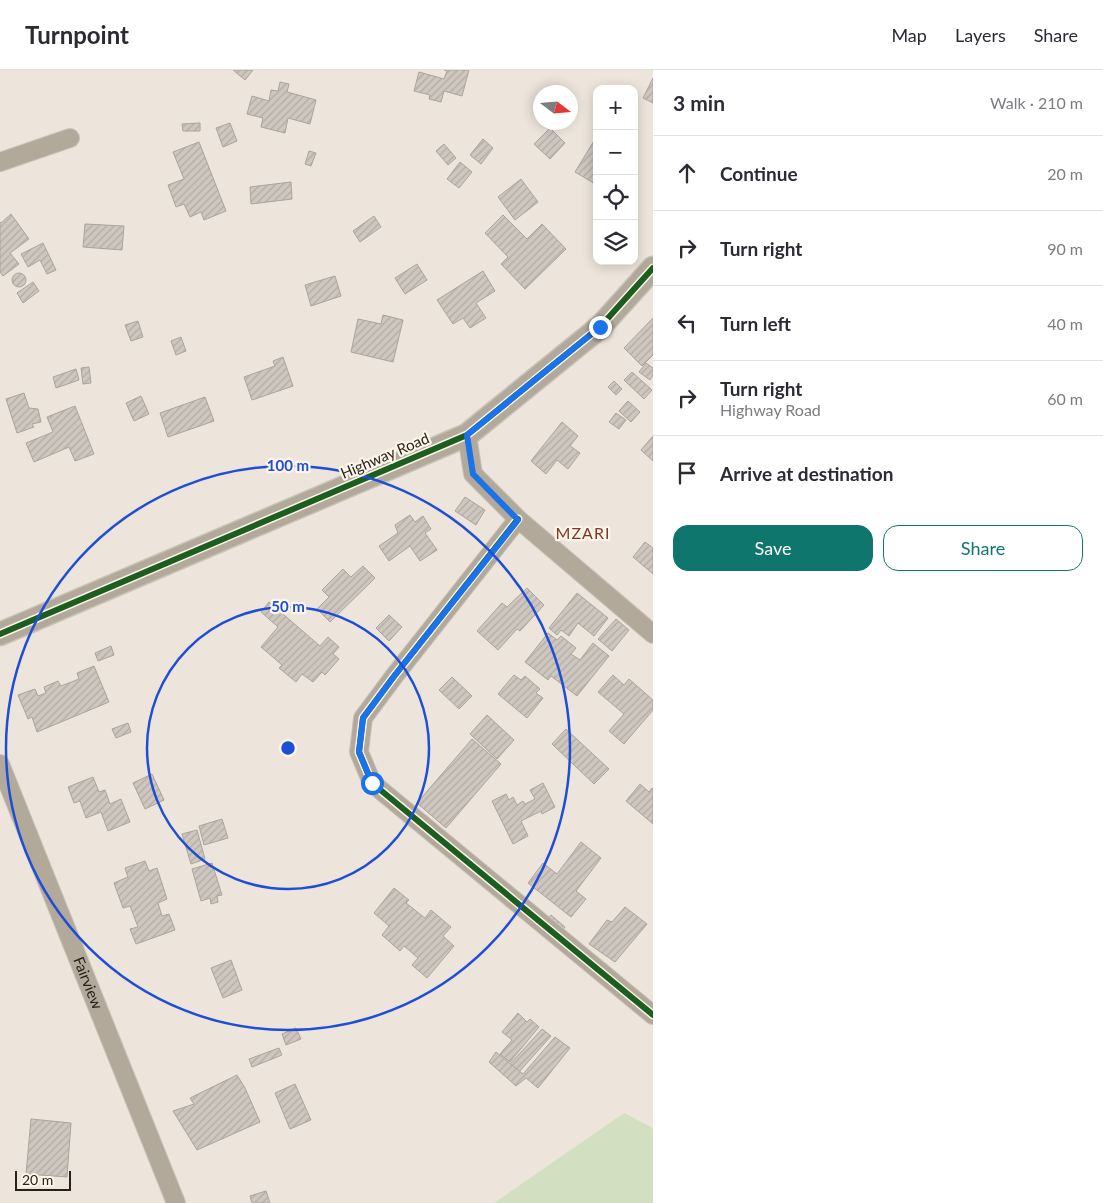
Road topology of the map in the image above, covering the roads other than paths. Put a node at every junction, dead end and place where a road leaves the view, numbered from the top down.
1 (70, 138) dead end
2 (0, 162) edge
3 (653, 268) edge
4 (467, 435) junction
5 (518, 520) junction
6 (0, 634) edge
7 (653, 634) edge
8 (0, 764) edge
9 (653, 1015) edge
10 (176, 1203) edge

1 - 2 street
3 - 4 street, Highway Road
4 - 5 street
4 - 6 street, Highway Road
5 - 7 street
5 - 9 street
8 - 10 street, Fairview

